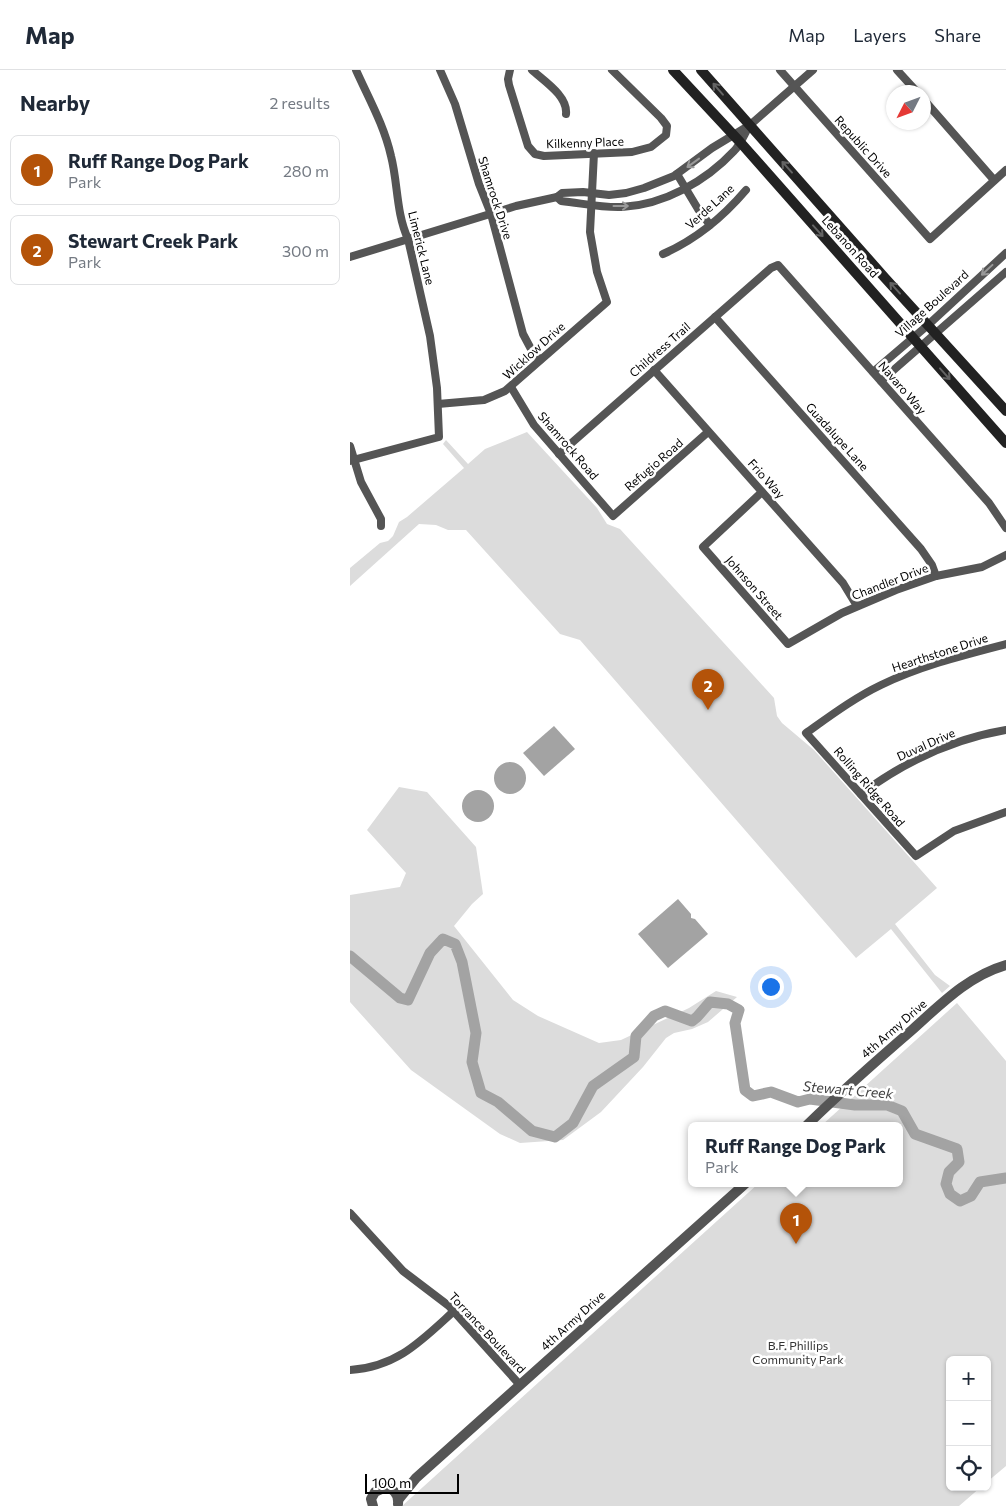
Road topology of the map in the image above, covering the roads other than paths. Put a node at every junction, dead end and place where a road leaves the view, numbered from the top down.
1 (356, 70) edge
2 (440, 70) edge
3 (510, 70) edge
4 (532, 70) edge
5 (612, 70) edge
6 (673, 70) edge
7 (701, 70) edge
8 (780, 70) edge
9 (813, 70) edge
10 (897, 70) edge
11 (911, 85) edge
12 (794, 86) junction
13 (931, 108) edge
14 (566, 114) dead end
15 (750, 125) junction
16 (736, 139) junction
17 (594, 153) junction
18 (1006, 170) edge
19 (677, 174) junction
20 (994, 180) junction
21 (686, 189) junction
22 (746, 190) dead end
23 (592, 192) junction
24 (557, 197) junction
25 (590, 204) junction
26 (491, 214) junction
27 (710, 225) junction
28 (408, 239) junction
29 (1006, 253) edge
30 (662, 254) dead end
31 (350, 257) edge
32 (778, 266) joint
33 (1006, 272) edge
34 (957, 298) junction
35 (966, 307) junction
36 (715, 317) junction
37 (928, 324) junction
38 (937, 333) junction
39 (913, 338) junction
40 (921, 346) junction
41 (540, 360) junction
42 (654, 370) junction
43 (873, 372) junction
44 (881, 381) junction
45 (511, 387) junction
46 (438, 404) junction
47 (1006, 411) edge
48 (708, 432) junction
49 (1006, 443) edge
50 (350, 446) edge
51 (559, 454) junction
52 (353, 461) edge
53 (762, 492) junction
54 (614, 516) joint
55 (381, 526) dead end
56 (1006, 528) edge
57 (1006, 555) edge
58 (936, 576) junction
59 (857, 606) junction
60 (788, 644) joint
61 (1006, 644) edge
62 (1006, 730) edge
63 (806, 733) joint
64 (861, 794) junction
65 (1006, 812) edge
66 (1006, 965) edge
67 (810, 1122) edge
68 (742, 1187) edge
69 (350, 1214) edge
70 (454, 1311) junction
71 (350, 1370) edge
72 (520, 1385) junction
73 (416, 1478) junction
74 (390, 1488) junction
75 (398, 1503) edge
76 (370, 1504) edge

1 - 28 street, Limerick Lane
2 - 26 street, Shamrock Drive
3 - 17 street, Kilkenny Place
4 - 14 street
5 - 17 street, Kilkenny Place
6 - 16 main road, Lebanon Road
15 -> 7 main road, Lebanon Road
8 - 12 street, Republic Drive
9 - 12 street
10 - 11 street
12 - 15 street
12 - 20 street, Republic Drive
13 - 20 street
15 - 16 street
37 -> 15 main road, Lebanon Road
16 -> 19 street
16 - 21 street
16 -> 39 main road, Lebanon Road
17 - 23 street
18 - 20 street
19 - 21 street
19 - 23 street
25 -> 21 street
21 - 27 street
22 - 27 street, Verde Lane
23 - 24 street
23 - 25 street
24 - 25 street
24 - 26 street
25 - 41 street, Wicklow Drive
26 - 28 street
26 - 41 street, Shamrock Drive
27 - 30 street, Verde Lane
28 - 31 street
28 - 46 street, Limerick Lane
29 -> 34 street, Village Boulevard
32 - 36 street, Childress Trail
32 - 43 street, Navaro Way
33 - 35 street, Village Boulevard
34 - 35 street
34 - 37 street, Village Boulevard
35 - 38 street, Village Boulevard
36 - 42 street, Childress Trail
36 - 58 street, Guadalupe Lane
37 - 38 main road, Lebanon Road
37 - 39 street, Village Boulevard
38 - 40 street, Village Boulevard
38 - 47 main road, Lebanon Road
39 - 40 main road, Lebanon Road
39 - 43 street, Village Boulevard
40 - 44 street, Village Boulevard
40 -> 49 main road, Lebanon Road
41 - 45 street, Wicklow Drive
42 - 48 street, Frio Way
42 - 51 street, Childress Trail
43 - 44 street, Navaro Way
44 - 56 street, Navaro Way
45 - 46 street, Wicklow Drive
45 - 51 street, Shamrock Road
46 - 52 street, Limerick Lane
48 - 53 street, Frio Way
48 - 54 street, Refugio Road
50 - 52 street
51 - 54 street, Shamrock Road
52 - 55 street
53 - 59 street, Frio Way
53 - 60 street, Johnson Street
57 - 58 street, Chandler Drive
58 - 59 street, Chandler Drive
59 - 60 street, Chandler Drive
61 - 63 street, Hearthstone Drive
62 - 64 street, Duval Drive
63 - 64 street, Rolling Ridge Road
64 - 65 street, Rolling Ridge Road
66 - 67 street, 4th Army Drive
68 - 72 street, 4th Army Drive
69 - 70 street, Torrance Boulevard
70 - 71 street
70 - 72 street, Torrance Boulevard
72 - 73 street, 4th Army Drive
73 - 74 street, 4th Army Drive
73 - 75 street, 4th Army Drive
74 - 75 street, 4th Army Drive
74 - 76 street, 4th Army Drive

